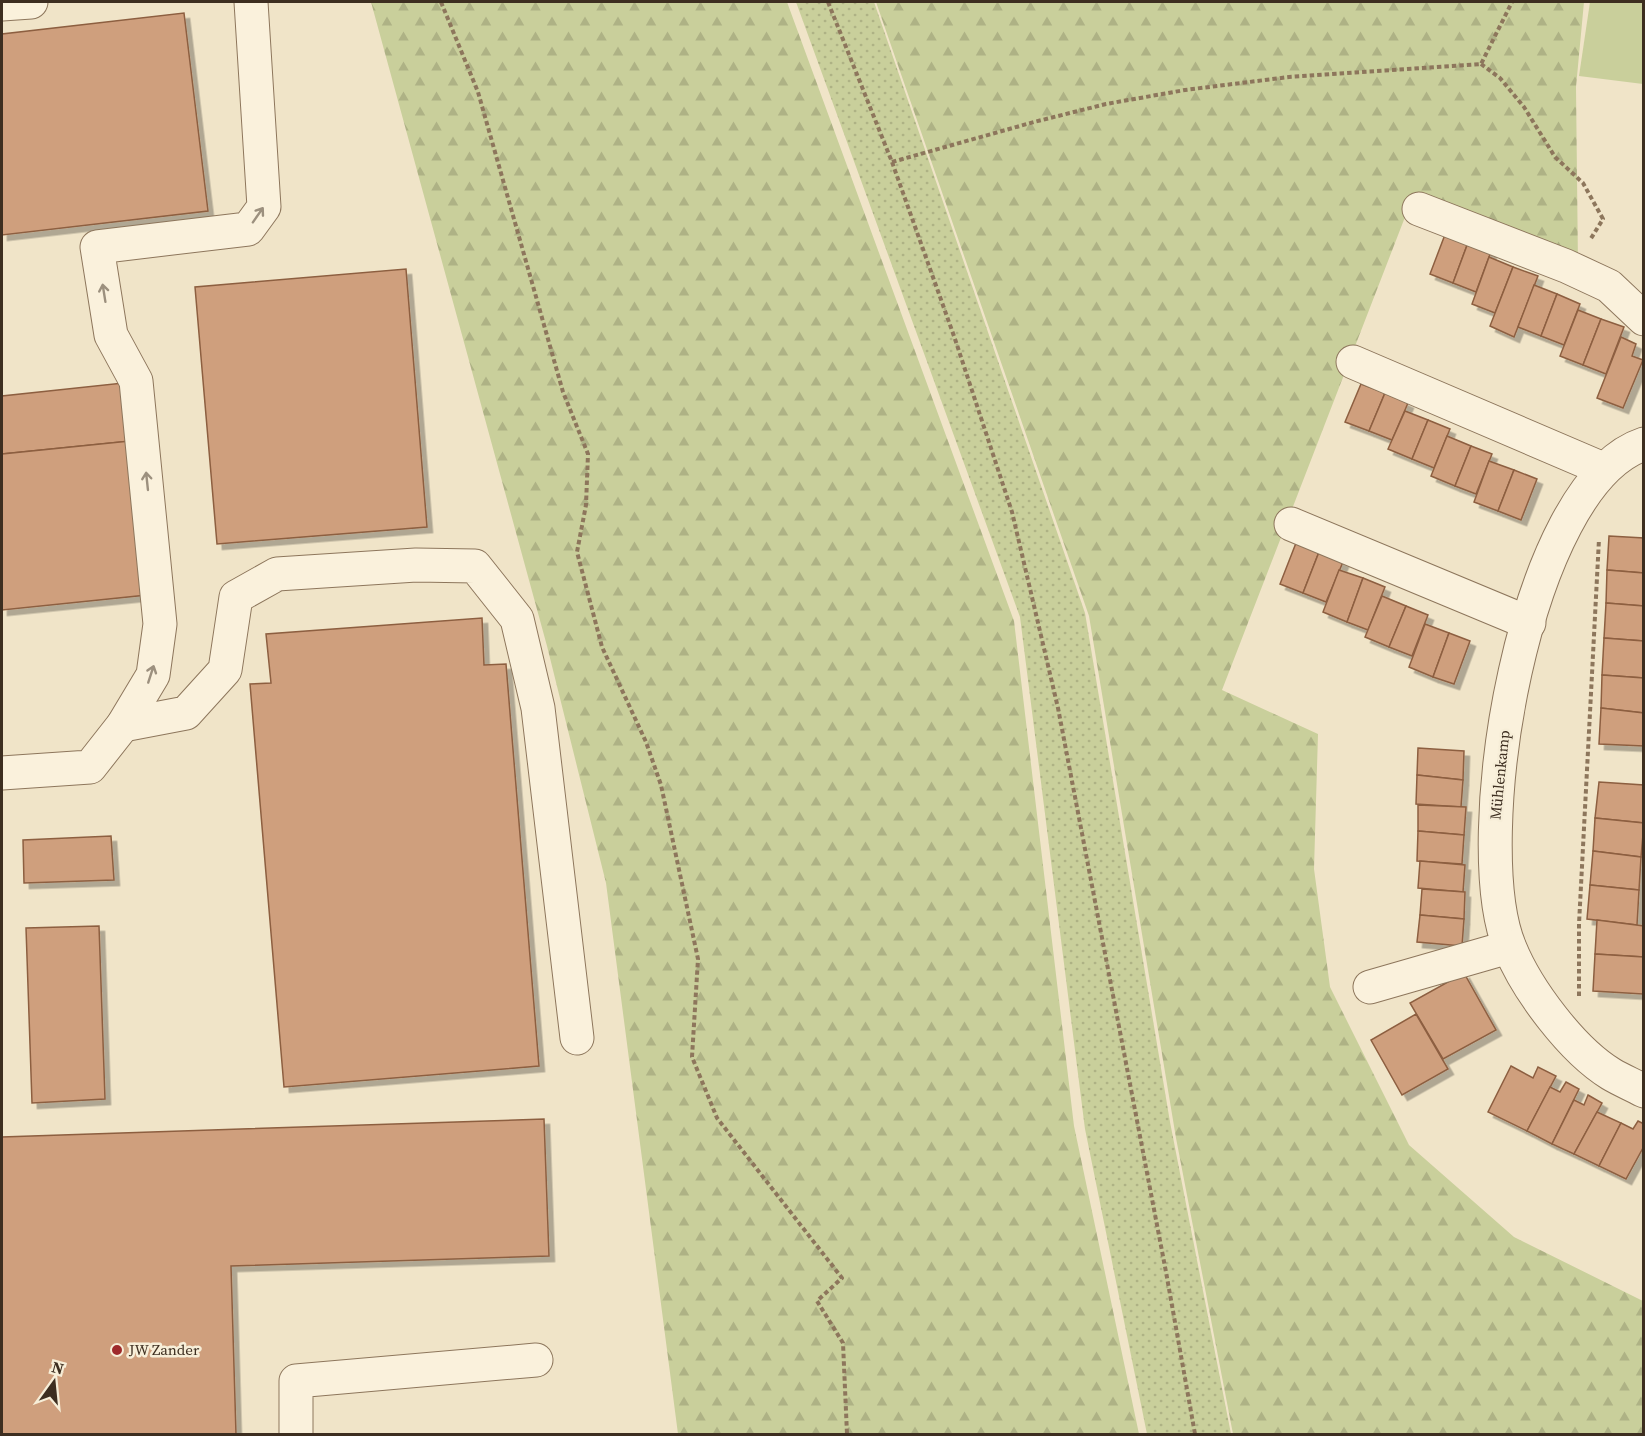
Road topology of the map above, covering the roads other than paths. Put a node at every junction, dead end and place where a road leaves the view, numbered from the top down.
1 (31, 2) edge
2 (251, 2) edge
3 (2, 4) edge
4 (1419, 209) dead end
5 (1644, 319) edge
6 (1353, 362) dead end
7 (1644, 444) edge
8 (1603, 469) junction
9 (1291, 524) dead end
10 (1529, 623) junction
11 (123, 725) junction
12 (2, 773) edge
13 (1509, 947) junction
14 (1370, 987) dead end
15 (577, 1038) dead end
16 (1644, 1091) edge
17 (536, 1360) dead end
18 (296, 1434) edge

1 - 3 street
11 -> 2 street
4 - 5 street
6 - 8 street
7 - 8 street, Mühlenkamp
8 - 10 street, Mühlenkamp
9 - 10 street
10 - 13 street, Mühlenkamp
11 - 12 street
11 - 15 street
13 - 14 street
13 - 16 street, Mühlenkamp
17 - 18 street

